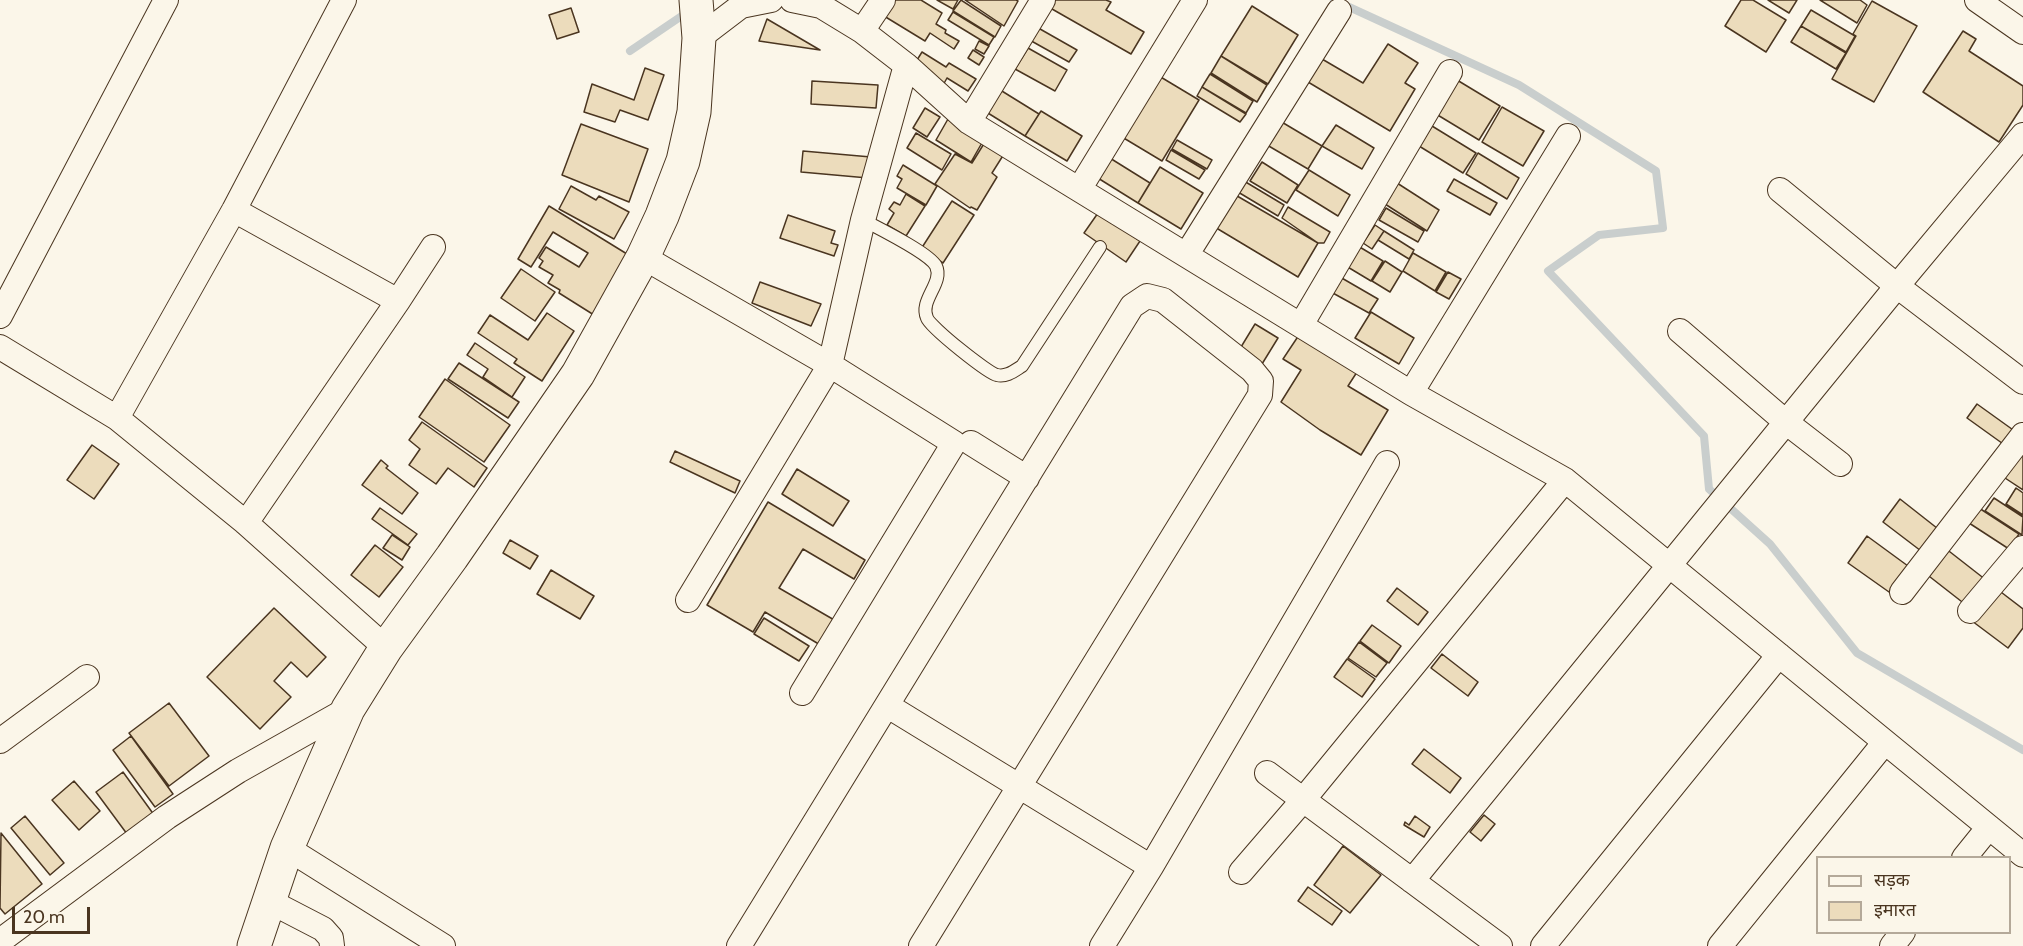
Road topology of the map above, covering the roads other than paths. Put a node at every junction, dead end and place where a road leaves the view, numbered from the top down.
1 (166, 0) edge
2 (344, 0) edge
3 (771, 0) edge
4 (792, 0) edge
5 (883, 0) edge
6 (1042, 0) edge
7 (1195, 0) edge
8 (1977, 0) edge
9 (1339, 11) dead end
10 (698, 19) edge
11 (862, 32) junction
12 (2023, 32) edge
13 (906, 65) junction
14 (1450, 72) dead end
15 (969, 122) junction
16 (2023, 135) edge
17 (1568, 136) dead end
18 (1080, 188) junction
19 (1780, 190) dead end
20 (234, 210) junction
21 (863, 220) junction
22 (433, 247) dead end
23 (1100, 247) dead end
24 (1188, 254) junction
25 (643, 257) junction
26 (1897, 286) junction
27 (398, 301) junction
28 (0, 316) edge
29 (1301, 325) junction
30 (1680, 331) dead end
31 (4, 356) edge
32 (830, 365) junction
33 (2021, 376) edge
34 (1411, 393) junction
35 (117, 418) junction
36 (1787, 423) junction
37 (2023, 435) edge
38 (971, 443) dead end
39 (1387, 463) dead end
40 (1840, 464) dead end
41 (1027, 478) junction
42 (1565, 480) junction
43 (246, 523) junction
44 (2023, 548) edge
45 (1669, 565) junction
46 (1902, 592) dead end
47 (688, 600) dead end
48 (1970, 611) dead end
49 (386, 648) junction
50 (1779, 655) junction
51 (87, 677) dead end
52 (802, 693) dead end
53 (888, 706) junction
54 (348, 709) junction
55 (0, 741) edge
56 (1885, 742) junction
57 (1267, 773) dead end
58 (1018, 786) junction
59 (1303, 800) junction
60 (1989, 827) junction
61 (287, 848) junction
62 (2023, 855) edge
63 (1966, 856) edge
64 (1151, 867) junction
65 (1241, 872) dead end
66 (1412, 881) junction
67 (269, 901) junction
68 (1902, 934) edge
69 (0, 942) edge
70 (254, 946) edge
71 (332, 946) edge
72 (443, 946) edge
73 (740, 946) edge
74 (921, 946) edge
75 (1102, 946) edge
76 (1500, 946) edge
77 (1544, 946) edge
78 (1720, 946) edge
79 (1892, 946) edge

1 - 28 street
2 - 20 street
3 - 10 street
4 - 11 street
5 - 11 street
6 - 15 street
7 - 18 street
8 - 12 street
9 - 24 street
10 - 25 street
11 - 13 street
13 - 15 street
13 - 21 street
14 - 29 street
15 - 18 street
16 - 26 street
17 - 34 street
18 - 24 street
19 - 26 street
20 - 27 street
20 - 35 street
21 - 23 lane
21 - 32 street
22 - 27 street
24 - 29 street
25 - 32 street
25 - 49 street
26 - 33 street
26 - 36 street
27 - 43 street
29 - 34 street
30 - 36 street
31 - 35 street
32 - 47 street
32 - 52 street
34 - 42 street
35 - 43 street
36 - 40 street
36 - 45 street
37 - 46 street
38 - 41 street
39 - 64 street
41 - 53 street
41 - 58 street
42 - 45 street
42 - 59 street
43 - 49 street
44 - 48 street
45 - 50 street
45 - 66 street
49 - 54 street
50 - 56 street
50 - 77 street
51 - 55 street
53 - 58 street
53 - 73 street
54 - 61 street
54 - 69 street
56 - 60 street
56 - 78 street
57 - 59 street
58 - 64 street
58 - 74 street
59 - 65 street
59 - 66 street
60 - 62 street
60 - 63 street
61 - 67 street
61 - 72 street
64 - 75 street
66 - 76 street
67 - 70 street
67 - 71 street
68 - 79 street

